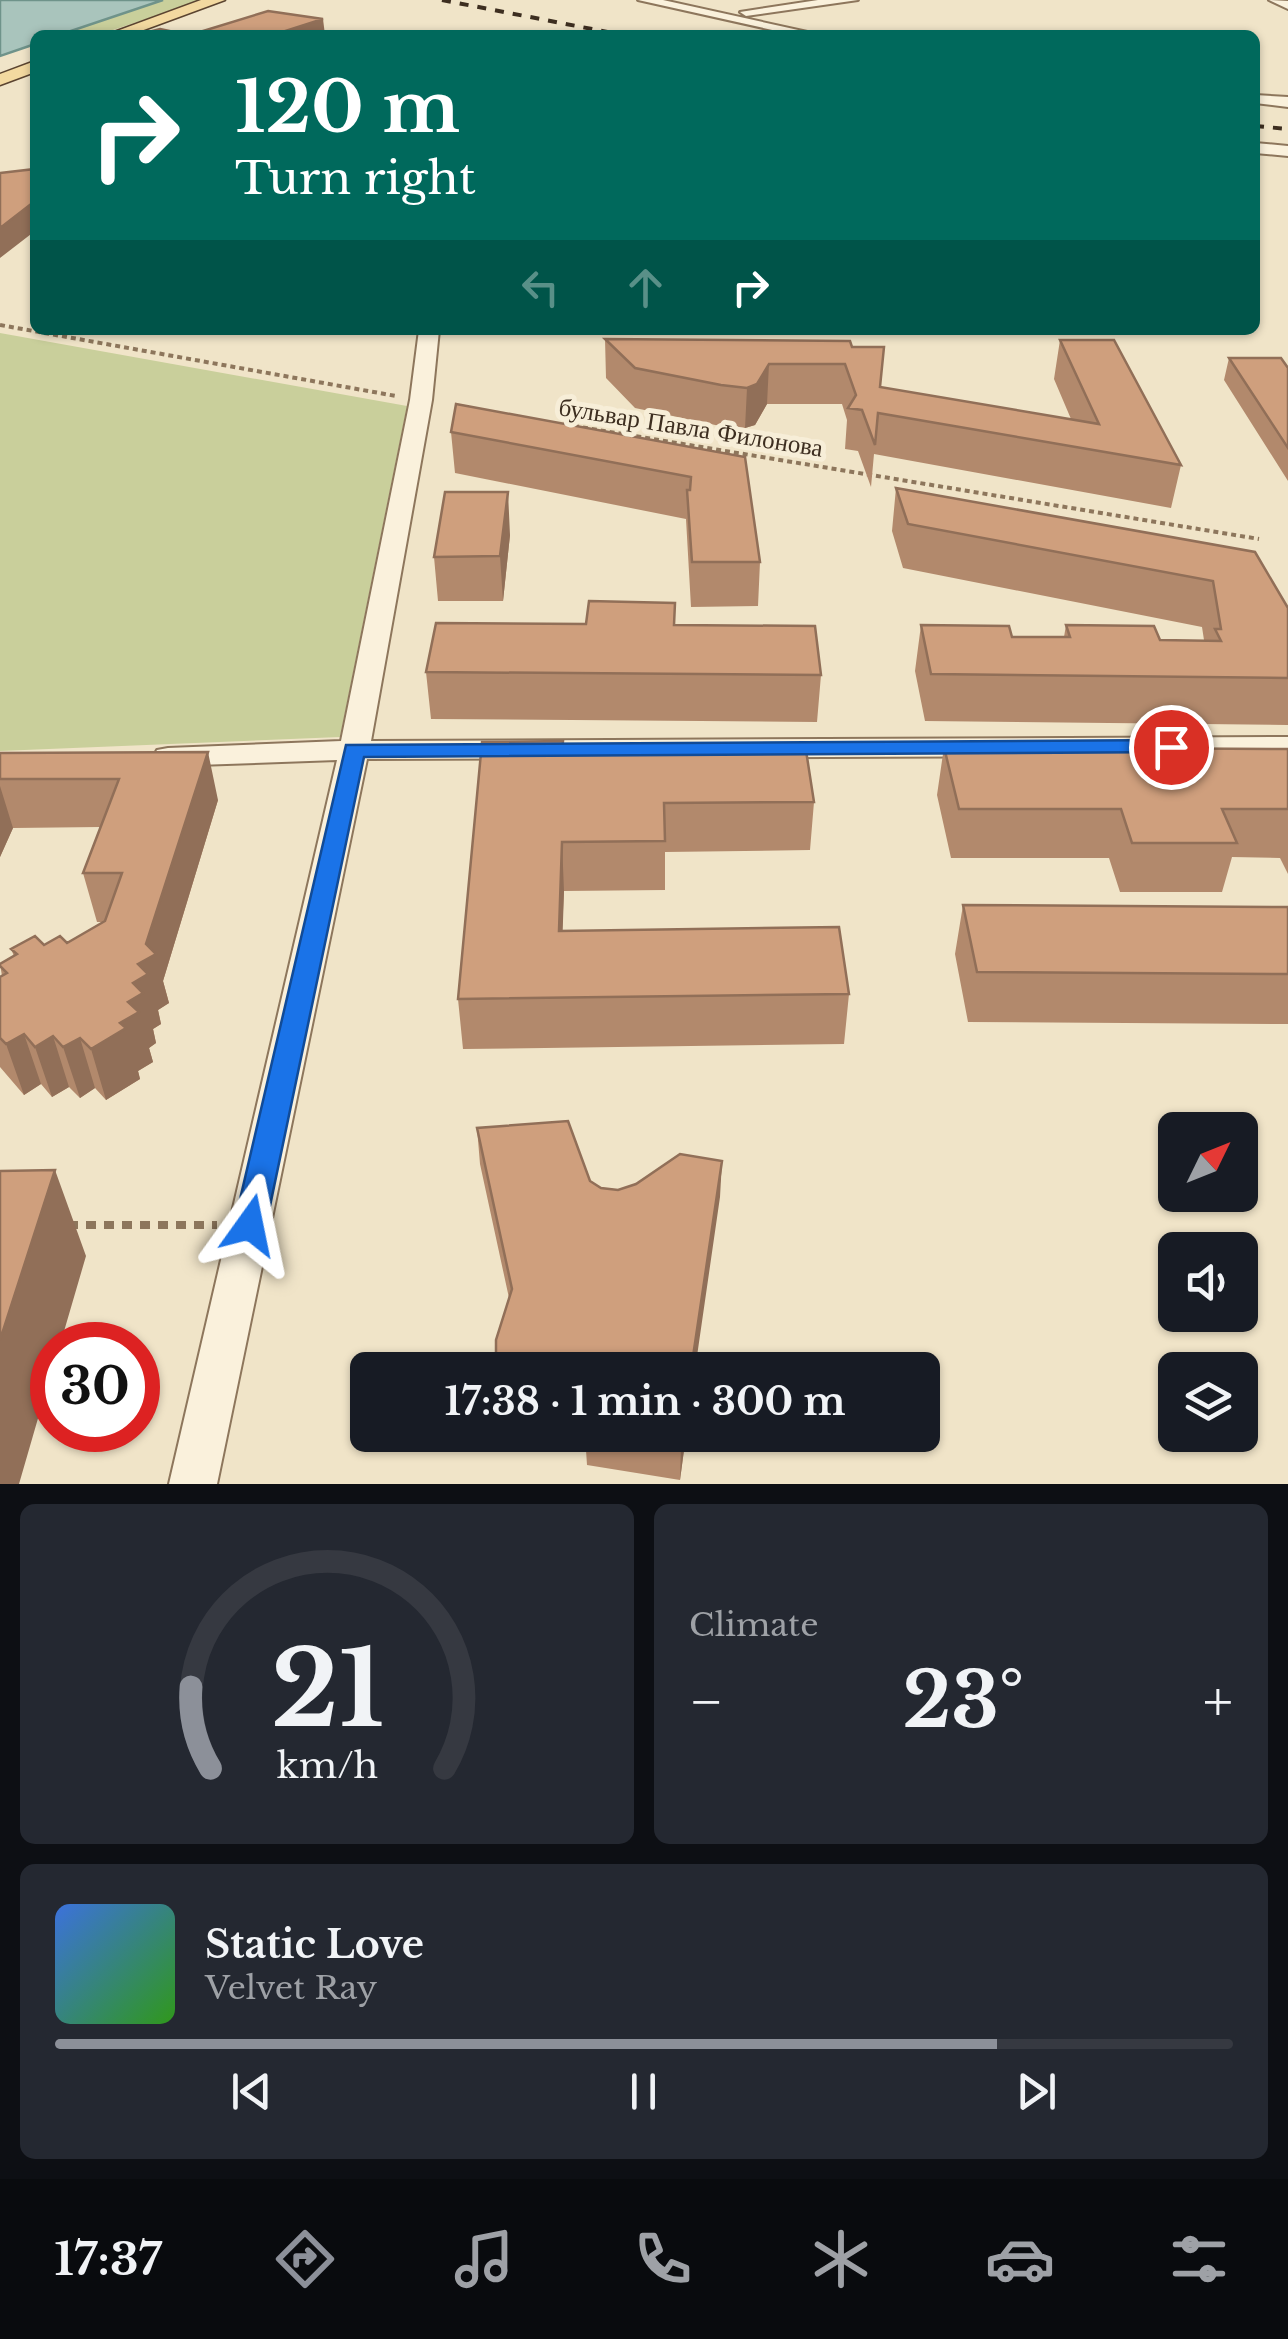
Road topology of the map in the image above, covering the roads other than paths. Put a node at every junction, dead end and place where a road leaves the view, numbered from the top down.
1 (217, 0) edge
2 (644, 0) edge
3 (852, 0) edge
4 (1275, 0) edge
5 (1288, 5) edge
6 (718, 15) junction
7 (129, 30) edge
8 (790, 30) edge
9 (30, 68) edge
10 (0, 80) edge
11 (1288, 90) edge
12 (1260, 98) edge
13 (1260, 99) edge
14 (1288, 102) edge
15 (1260, 149) edge
16 (1288, 152) edge
17 (428, 335) edge
18 (1288, 746) edge
19 (354, 750) junction
20 (138, 758) edge
21 (194, 1484) edge

1 - 7 main road
2 - 6 street
3 - 6 street
4 - 5 street
6 - 8 street
9 - 10 main road
11 - 12 street
13 - 14 street
15 - 16 street
17 - 19 street
18 - 19 street
19 - 20 street
19 - 21 street

